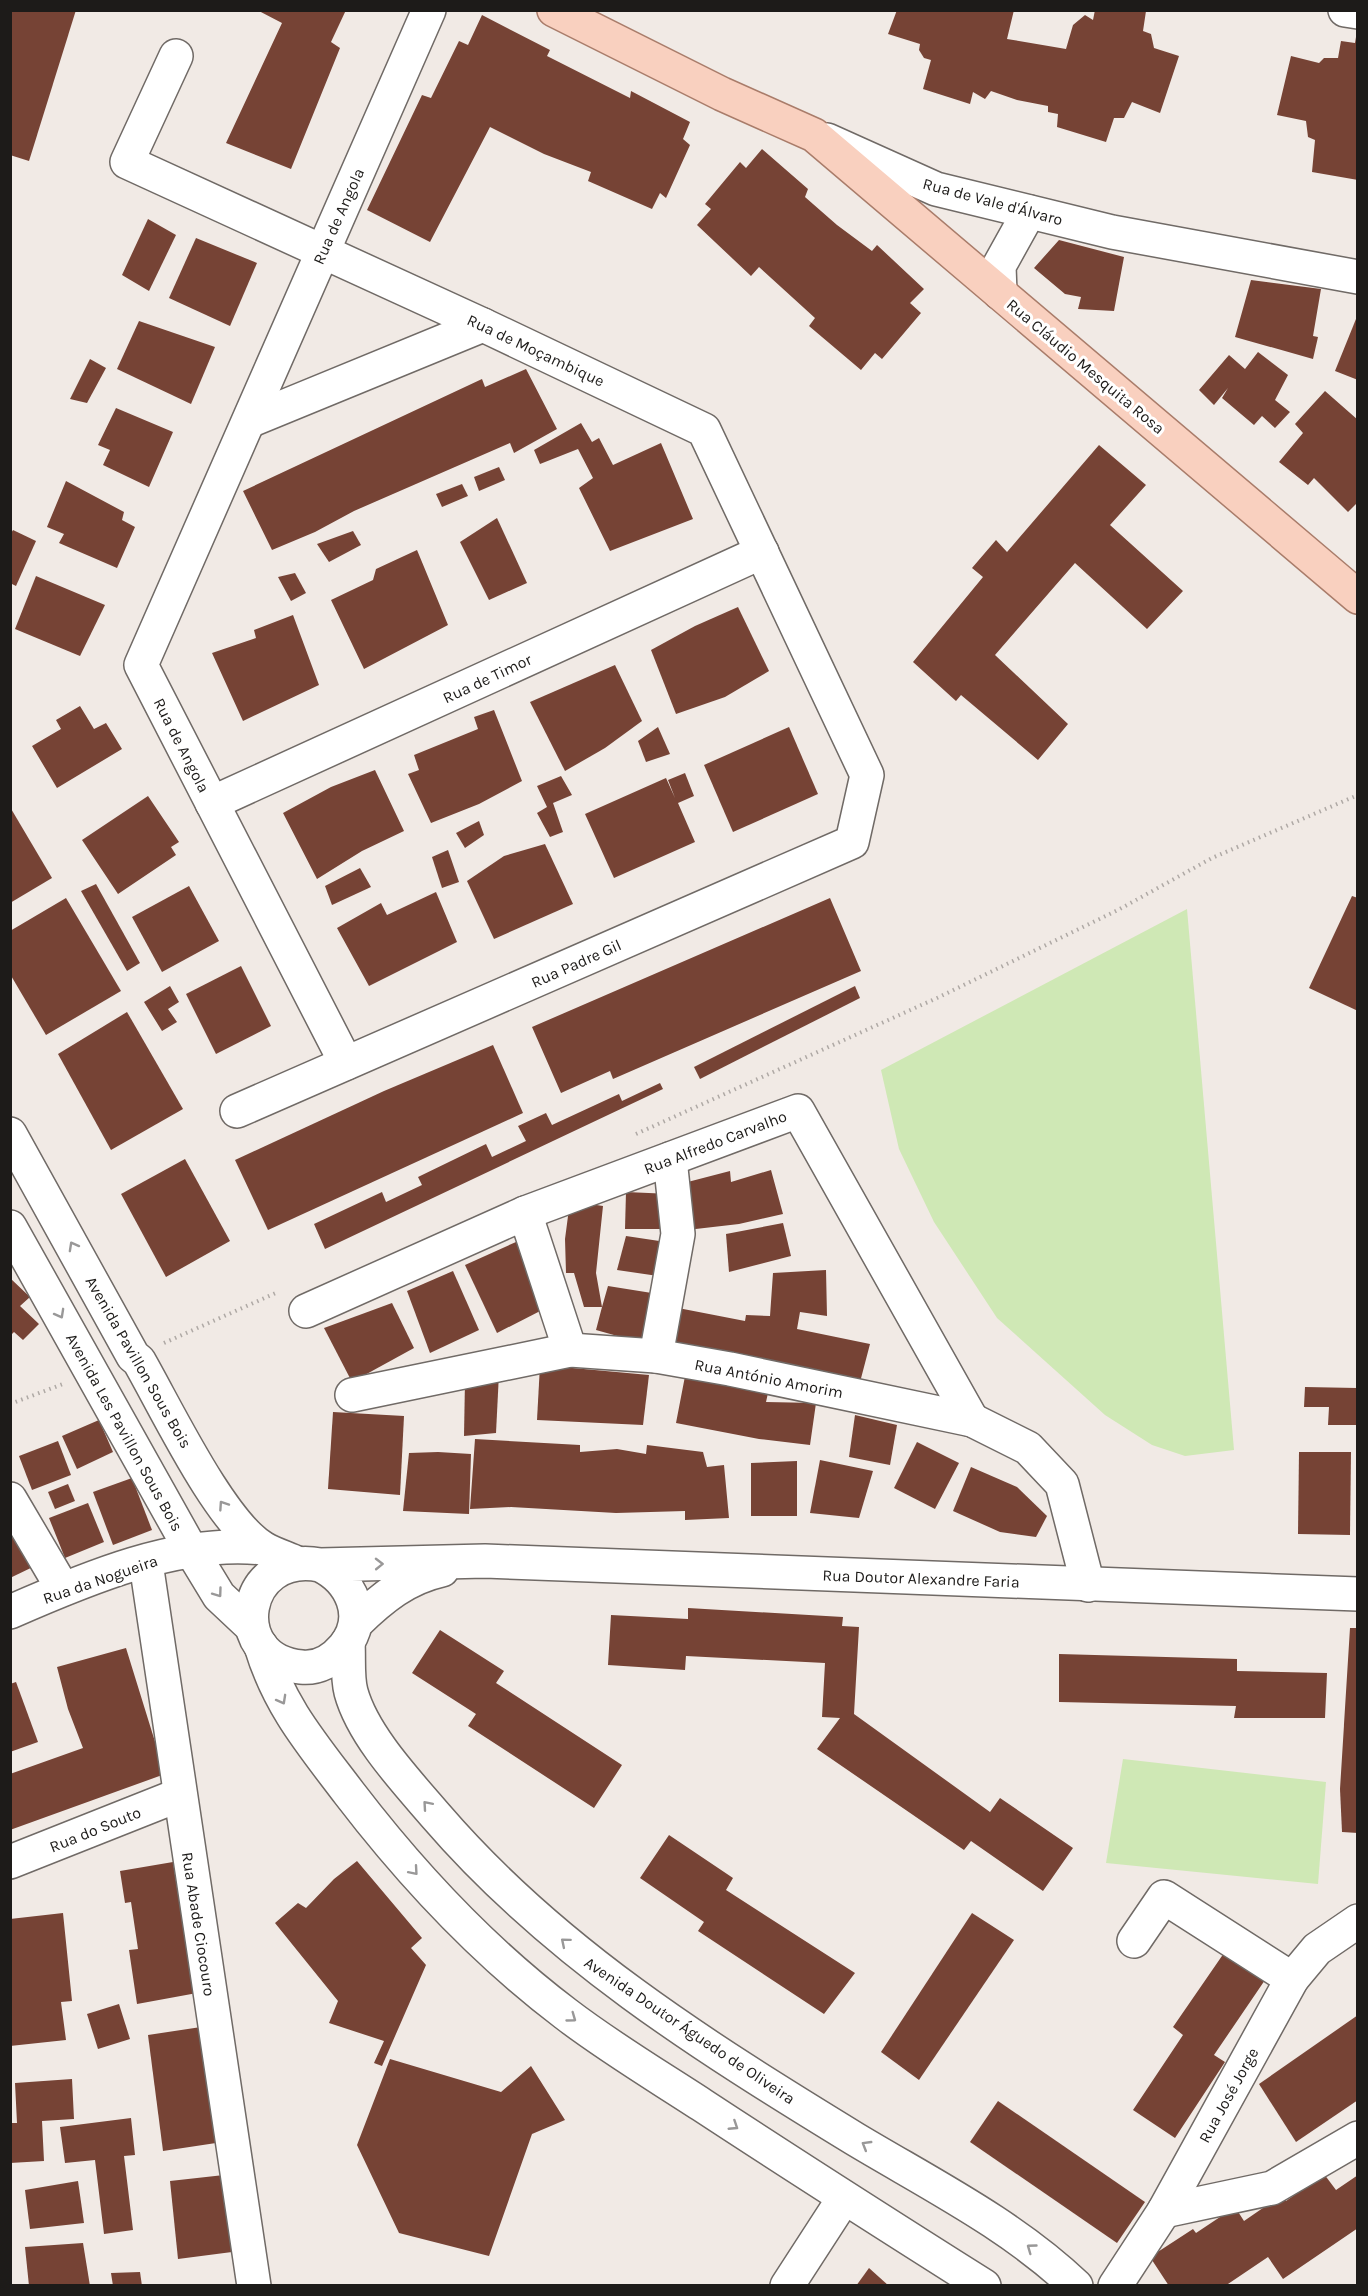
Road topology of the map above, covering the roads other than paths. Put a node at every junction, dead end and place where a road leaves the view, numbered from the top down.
1 (429, 10) edge
2 (554, 10) edge
3 (1345, 10) edge
4 (1358, 12) edge
5 (176, 56) dead end
6 (814, 135) junction
7 (1029, 212) junction
8 (322, 252) junction
9 (1358, 277) edge
10 (1000, 293) junction
11 (483, 325) junction
12 (249, 421) junction
13 (762, 552) junction
14 (1358, 597) edge
15 (867, 775) joint
16 (212, 803) junction
17 (346, 1063) junction
18 (237, 1111) dead end
19 (10, 1134) edge
20 (670, 1159) junction
21 (525, 1213) junction
22 (10, 1227) edge
23 (306, 1311) dead end
24 (570, 1350) junction
25 (656, 1356) junction
26 (352, 1395) dead end
27 (972, 1420) junction
28 (10, 1499) edge
29 (262, 1548) junction
30 (191, 1550) junction
31 (485, 1561) junction
32 (146, 1563) junction
33 (308, 1564) junction
34 (1088, 1585) junction
35 (63, 1589) junction
36 (1358, 1594) edge
37 (10, 1612) edge
38 (352, 1633) junction
39 (256, 1637) junction
40 (179, 1795) junction
41 (10, 1862) edge
42 (1358, 1920) edge
43 (1134, 1941) dead end
44 (1292, 1979) junction
45 (1358, 2138) edge
46 (844, 2198) junction
47 (1164, 2211) junction
48 (946, 2276) edge
49 (257, 2285) edge
50 (787, 2286) edge
51 (984, 2286) edge
52 (1076, 2286) edge
53 (1115, 2286) edge

1 - 8 street, Rua de Angola
2 - 6 main road, Rua de Vale d'Álvaro
3 - 4 street
5 - 8 street, Rua de Moçambique
6 - 7 street, Rua de Vale d'Álvaro
6 - 10 main road, Rua Cláudio Mesquita Rosa
7 - 9 street, Rua de Vale d'Álvaro
7 - 10 street
8 - 11 street, Rua de Moçambique
8 - 12 street, Rua de Angola
10 - 14 main road, Rua Cláudio Mesquita Rosa
11 - 12 street
11 - 13 street, Rua de Moçambique
12 - 16 street, Rua de Angola
13 - 15 street, Rua de Moçambique
13 - 16 street, Rua de Timor
15 - 17 street, Rua Padre Gil
16 - 17 street, Rua de Angola
17 - 18 street, Rua Padre Gil
29 -> 19 street, Avenida Pavillon Sous Bois
20 - 21 street, Rua Alfredo Carvalho
20 - 25 street
20 - 27 street, Rua Alfredo Carvalho
21 - 23 street, Rua Alfredo Carvalho
21 - 24 street
22 -> 30 street, Avenida Les Pavillon Sous Bois
24 - 25 street, Rua António Amorim
24 - 26 street, Rua António Amorim
25 - 27 street, Rua António Amorim
27 - 34 street, Rua António Amorim
28 - 35 street
29 - 30 street, Rua da Nogueira
29 - 33 street, Avenida Pavillon Sous Bois
30 - 32 street, Rua da Nogueira
30 -> 39 street, Avenida Les Pavillon Sous Bois
33 -> 31 street
31 - 34 street, Rua Doutor Alexandre Faria
31 - 38 street
32 - 35 street, Rua da Nogueira
32 - 40 street, Rua Abade Ciocouro
33 - 38 street
33 - 39 street
34 - 36 street, Rua Doutor Alexandre Faria
35 - 37 street, Rua da Nogueira
38 - 39 street
52 -> 38 street, Avenida Doutor Águedo de Oliveira
39 -> 46 street
40 - 41 street, Rua do Souto
40 - 49 street, Rua Abade Ciocouro
42 - 44 street, Rua José Jorge
43 - 44 street
44 - 47 street, Rua José Jorge
45 - 47 street
46 - 48 street
46 - 50 street
47 - 53 street, Rua José Jorge
48 - 51 street

